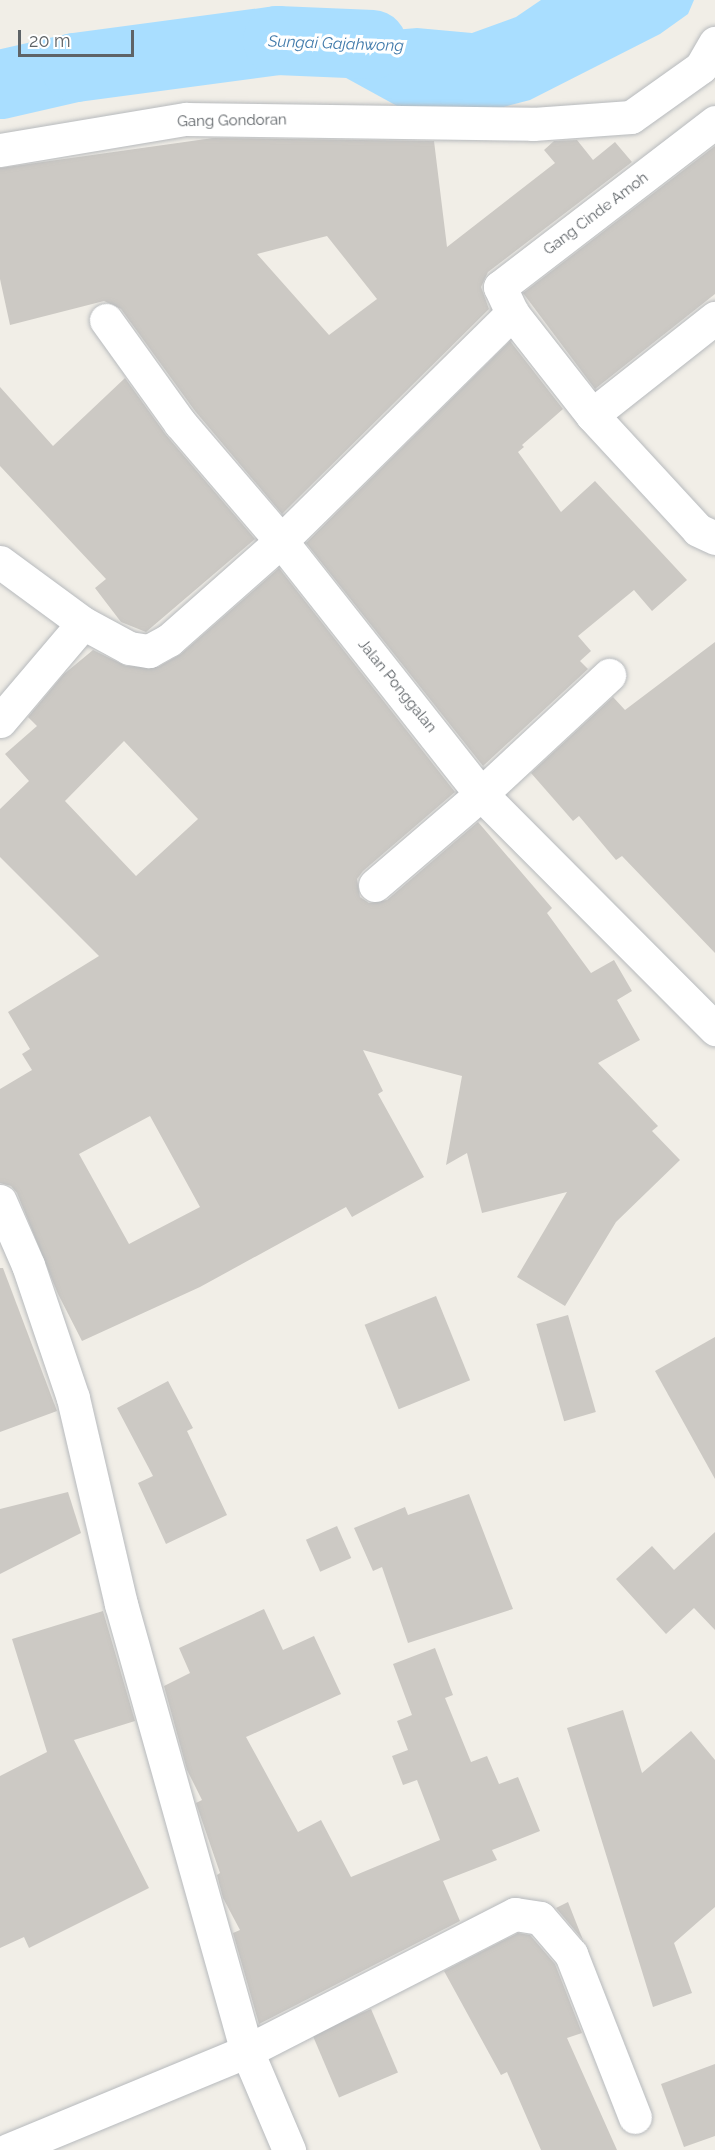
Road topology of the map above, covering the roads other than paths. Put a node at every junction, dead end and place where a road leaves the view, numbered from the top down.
1 (715, 42) edge
2 (715, 122) edge
3 (0, 150) edge
4 (512, 313) junction
5 (715, 318) edge
6 (106, 320) dead end
7 (592, 415) junction
8 (715, 538) edge
9 (281, 542) junction
10 (0, 562) edge
11 (83, 623) junction
12 (609, 675) dead end
13 (0, 721) edge
14 (481, 794) junction
15 (375, 885) dead end
16 (715, 1029) edge
17 (0, 1201) edge
18 (247, 2051) junction
19 (635, 2117) dead end
20 (8, 2150) edge
21 (289, 2150) edge

1 - 3 street, Gang Gondoran
2 - 4 street, Gang Cinde Amoh
4 - 7 street
4 - 9 street
5 - 7 street
6 - 9 street, Jalan Ponggalan
7 - 8 street
9 - 11 street
9 - 14 street, Jalan Ponggalan
10 - 11 street
11 - 13 street
12 - 14 street
14 - 15 street
14 - 16 street, Jalan Ponggalan
17 - 18 street
18 - 19 street
18 - 20 street
18 - 21 street

